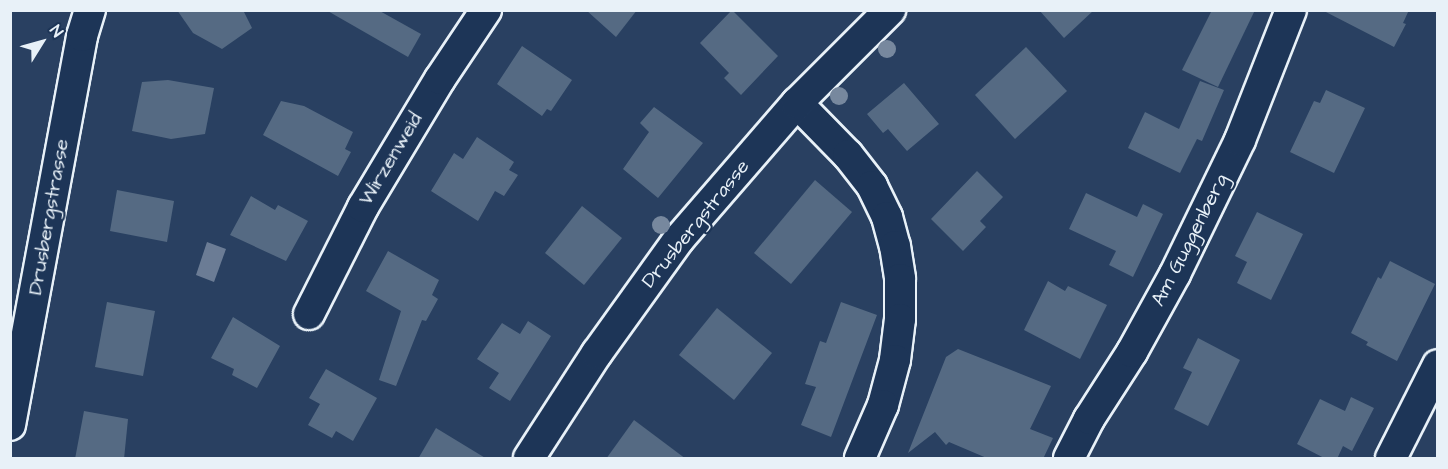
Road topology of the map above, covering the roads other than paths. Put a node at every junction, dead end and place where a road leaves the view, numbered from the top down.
1 (90, 10) edge
2 (486, 10) edge
3 (890, 10) edge
4 (1291, 10) edge
5 (797, 103) junction
6 (309, 314) dead end
7 (1437, 365) edge
8 (10, 425) edge
9 (529, 459) edge
10 (861, 459) edge
11 (1069, 459) edge
12 (1391, 459) edge

1 - 8 street, Drusbergstrasse
2 - 6 street, Wirzenweid
3 - 5 street, Drusbergstrasse
4 - 11 street, Am Guggenberg
5 - 9 street, Drusbergstrasse
5 - 10 street
7 - 12 street

